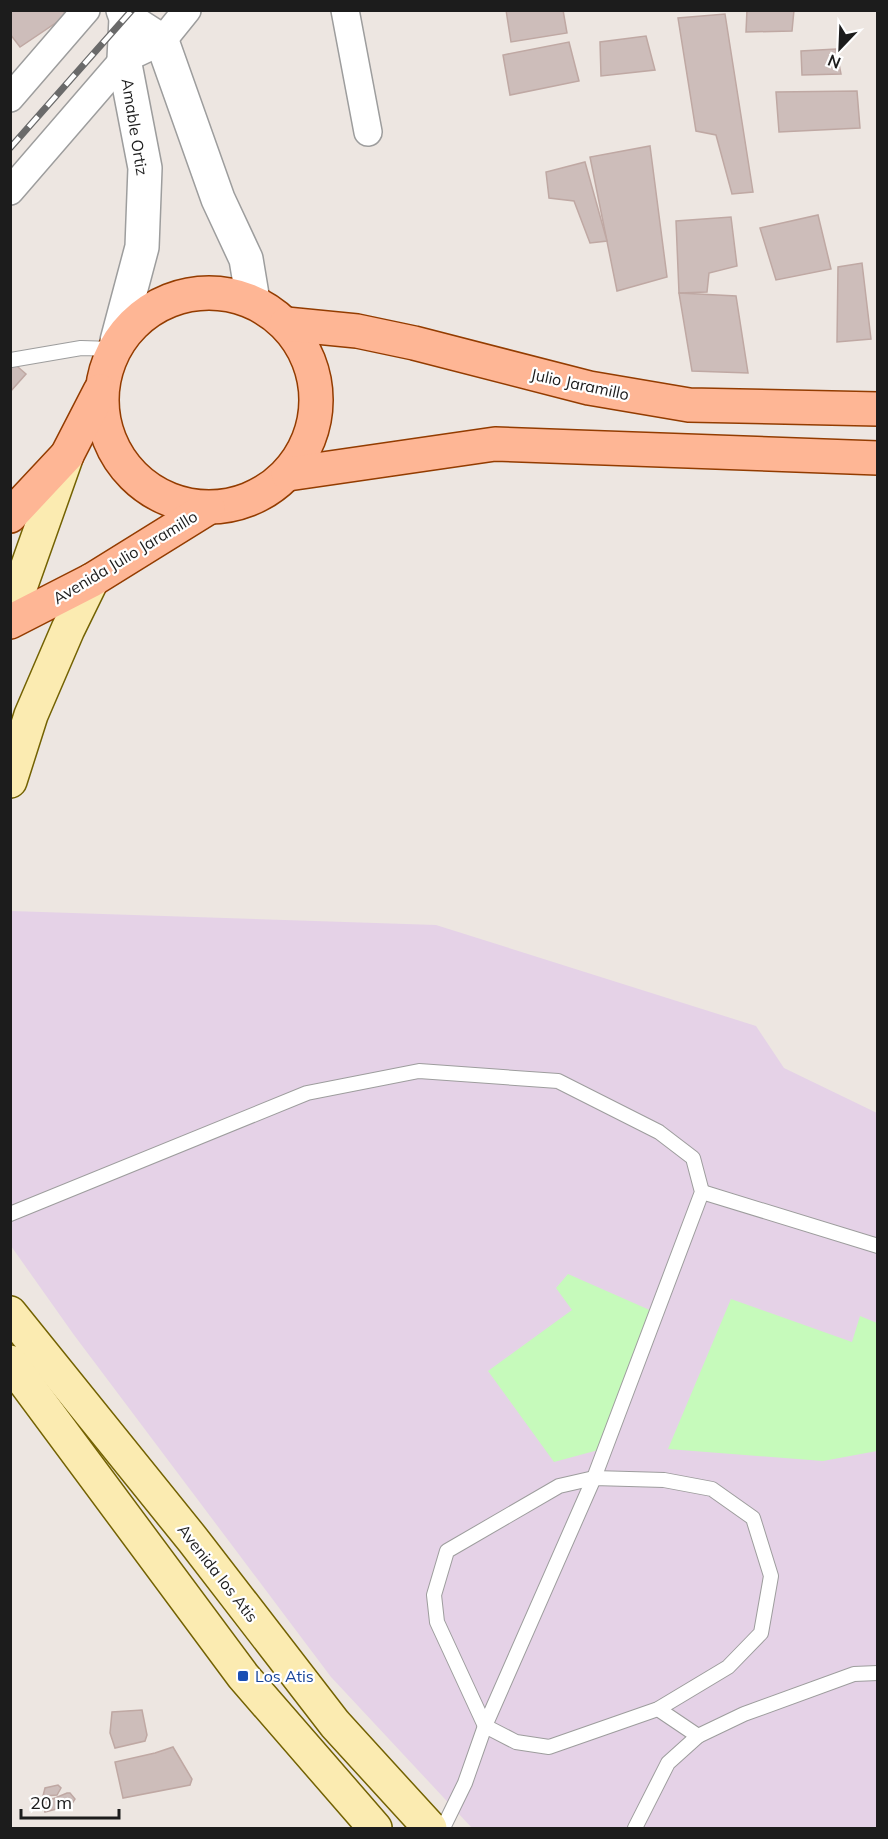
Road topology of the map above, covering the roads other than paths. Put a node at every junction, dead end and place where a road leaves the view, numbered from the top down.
1 (86, 10) edge
2 (187, 10) edge
3 (345, 10) edge
4 (125, 14) edge
5 (162, 41) junction
6 (124, 59) junction
7 (10, 98) edge
8 (368, 132) dead end
9 (10, 191) edge
10 (252, 301) junction
11 (286, 324) junction
12 (116, 345) junction
13 (11, 360) edge
14 (100, 391) junction
15 (878, 409) edge
16 (68, 455) junction
17 (878, 458) edge
18 (288, 474) junction
19 (208, 508) junction
20 (10, 516) edge
21 (92, 580) junction
22 (10, 616) edge
23 (10, 622) edge
24 (10, 781) edge
25 (702, 1192) junction
26 (10, 1214) edge
27 (878, 1246) edge
28 (10, 1313) edge
29 (10, 1362) edge
30 (594, 1478) junction
31 (878, 1672) edge
32 (658, 1709) junction
33 (485, 1726) junction
34 (698, 1736) junction
35 (375, 1828) edge
36 (430, 1828) edge
37 (443, 1828) edge
38 (635, 1828) edge

1 - 7 street
2 - 5 street
3 - 8 street
4 - 5 street, Amable Ortiz
4 - 6 street, Amable Ortiz
5 - 6 street
5 - 10 street
6 - 9 street
6 - 12 street, Amable Ortiz
10 - 11 main road, Julio Jaramillo
10 - 12 main road, Julio Jaramillo
11 - 15 main road, Julio Jaramillo
11 - 18 main road, Julio Jaramillo
12 - 13 lane
12 - 14 main road, Julio Jaramillo
14 - 16 main road
14 - 19 main road, Julio Jaramillo
16 - 20 main road
16 - 22 main road
17 - 18 main road, Julio Jaramillo
18 - 19 main road, Julio Jaramillo
19 - 21 main road, Avenida Julio Jaramillo
21 - 23 main road, Avenida Julio Jaramillo
21 - 24 main road
25 - 26 lane
25 - 27 lane
25 - 30 lane
28 - 36 main road, Avenida los Atis
29 - 35 main road
30 - 32 lane
30 - 33 lane
30 - 33 lane
31 - 34 lane
32 - 33 lane
32 - 34 lane
33 - 37 lane
34 - 38 lane

